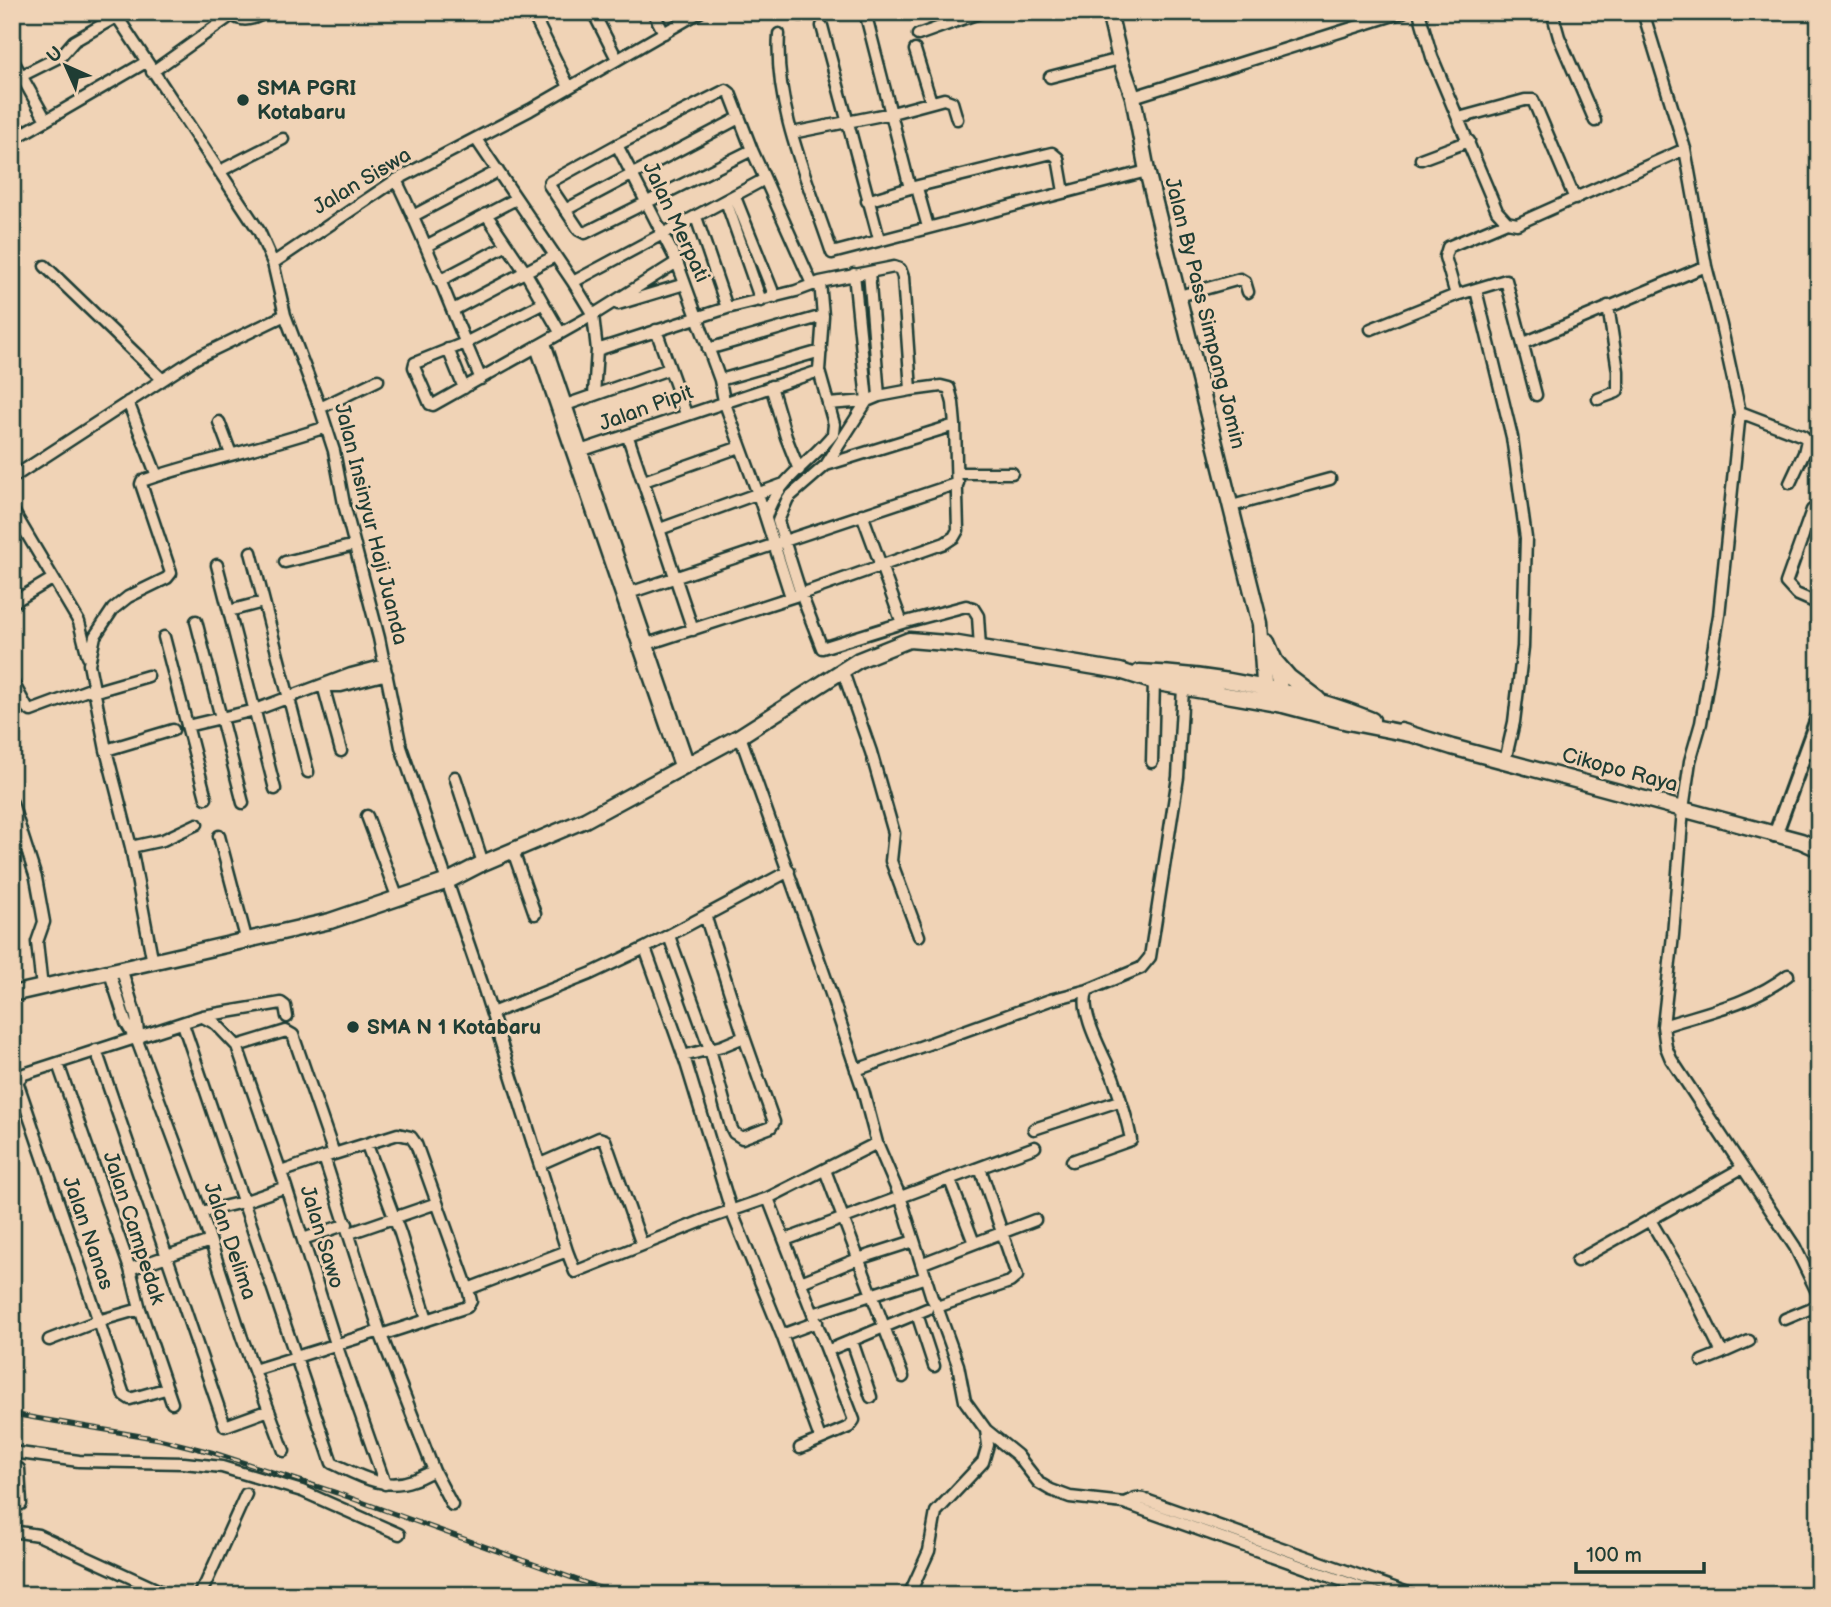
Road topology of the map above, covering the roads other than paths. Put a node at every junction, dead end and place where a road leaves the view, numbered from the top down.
1 (266, 12) edge
2 (532, 12) edge
3 (593, 12) edge
4 (653, 12) edge
5 (700, 12) edge
6 (782, 12) edge
7 (812, 12) edge
8 (865, 12) edge
9 (982, 12) edge
10 (1109, 12) edge
11 (1362, 12) edge
12 (1403, 12) edge
13 (1419, 12) edge
14 (1552, 12) edge
15 (1643, 12) edge
16 (115, 14) edge
17 (231, 14) edge
18 (1368, 22) junction
19 (822, 26) dead end
20 (663, 33) junction
21 (779, 34) dead end
22 (918, 35) dead end
23 (915, 50) dead end
24 (12, 59) edge
25 (617, 59) junction
26 (1120, 59) junction
27 (146, 62) junction
28 (152, 72) junction
29 (23, 75) junction
30 (1050, 77) dead end
31 (569, 87) junction
32 (1133, 97) junction
33 (931, 102) junction
34 (892, 113) junction
35 (739, 118) junction
36 (1460, 118) junction
37 (957, 119) dead end
38 (46, 120) junction
39 (846, 121) junction
40 (1595, 121) dead end
41 (792, 133) junction
42 (283, 139) dead end
43 (476, 139) junction
44 (12, 140) edge
45 (1469, 141) junction
46 (617, 145) junction
47 (1685, 149) junction
48 (752, 150) junction
49 (1421, 159) dead end
50 (220, 171) junction
51 (498, 171) junction
52 (1147, 171) junction
53 (633, 172) junction
54 (765, 179) junction
55 (396, 180) junction
56 (913, 188) junction
57 (1064, 192) junction
58 (516, 199) junction
59 (730, 199) junction
60 (1575, 199) junction
61 (867, 201) junction
62 (648, 202) junction
63 (565, 210) junction
64 (486, 214) junction
65 (413, 216) junction
66 (696, 217) junction
67 (1507, 222) junction
68 (928, 227) junction
69 (663, 233) junction
70 (879, 239) junction
71 (507, 245) junction
72 (426, 246) junction
73 (555, 256) junction
74 (677, 262) junction
75 (273, 263) junction
76 (46, 266) dead end
77 (1706, 266) junction
78 (869, 272) junction
79 (526, 273) junction
80 (854, 274) junction
81 (439, 281) junction
82 (573, 282) junction
83 (816, 283) junction
84 (685, 284) junction
85 (1476, 290) junction
86 (1248, 292) dead end
87 (1456, 295) junction
88 (1179, 296) junction
89 (775, 297) junction
90 (761, 301) junction
91 (542, 304) junction
92 (1608, 306) junction
93 (605, 308) junction
94 (727, 308) junction
95 (453, 310) junction
96 (285, 315) junction
97 (593, 315) junction
98 (823, 316) junction
99 (696, 318) junction
100 (1371, 329) dead end
101 (656, 330) junction
102 (560, 332) junction
103 (465, 343) junction
104 (1524, 343) junction
105 (540, 345) junction
106 (448, 349) junction
107 (708, 349) junction
108 (597, 350) junction
109 (821, 351) junction
110 (669, 369) junction
111 (819, 371) junction
112 (162, 379) junction
113 (481, 379) junction
114 (378, 380) dead end
115 (720, 380) junction
116 (771, 386) junction
117 (464, 388) junction
118 (911, 390) junction
119 (594, 395) junction
120 (1536, 395) dead end
121 (879, 396) junction
122 (1598, 399) dead end
123 (724, 401) junction
124 (867, 401) junction
125 (128, 402) junction
126 (828, 404) junction
127 (562, 406) junction
128 (320, 408) junction
129 (1740, 412) junction
130 (686, 414) junction
131 (219, 422) dead end
132 (955, 425) junction
133 (326, 427) junction
134 (628, 437) junction
135 (740, 447) junction
136 (577, 452) junction
137 (231, 454) junction
138 (826, 465) junction
139 (799, 470) junction
140 (1012, 472) dead end
141 (158, 476) junction
142 (12, 478) edge
143 (958, 478) junction
144 (1330, 479) dead end
145 (644, 481) junction
146 (1790, 483) dead end
147 (785, 484) junction
148 (758, 494) junction
149 (1232, 506) junction
150 (1819, 506) edge
151 (12, 509) edge
152 (862, 514) junction
153 (766, 519) junction
154 (660, 529) junction
155 (779, 542) junction
156 (355, 545) junction
157 (251, 552) dead end
158 (285, 562) dead end
159 (217, 565) dead end
160 (882, 565) junction
161 (675, 577) junction
162 (52, 579) junction
163 (626, 594) junction
164 (796, 596) junction
165 (263, 602) junction
166 (12, 603) edge
167 (1819, 604) edge
168 (229, 611) junction
169 (196, 621) dead end
170 (902, 623) junction
171 (694, 629) junction
172 (164, 637) dead end
173 (643, 646) junction
174 (980, 648) junction
175 (1269, 660) junction
176 (89, 664) junction
177 (842, 669) junction
178 (386, 670) junction
179 (1120, 671) junction
180 (148, 676) dead end
181 (12, 681) edge
182 (1154, 681) junction
183 (325, 685) junction
184 (1245, 685) junction
185 (1183, 688) junction
186 (93, 690) junction
187 (1265, 695) junction
188 (291, 698) junction
189 (1282, 699) junction
190 (1324, 703) junction
191 (255, 710) junction
192 (1819, 714) edge
193 (220, 718) junction
194 (187, 726) junction
195 (173, 730) dead end
196 (1409, 734) junction
197 (740, 736) junction
198 (106, 750) junction
199 (341, 751) dead end
200 (1505, 761) junction
201 (1152, 762) dead end
202 (685, 767) junction
203 (308, 772) dead end
204 (455, 777) dead end
205 (275, 789) dead end
206 (206, 798) dead end
207 (12, 803) edge
208 (243, 803) dead end
209 (1683, 809) junction
210 (367, 816) dead end
211 (197, 824) dead end
212 (1775, 835) junction
213 (219, 836) dead end
214 (131, 847) junction
215 (1819, 849) edge
216 (513, 851) junction
217 (483, 863) junction
218 (789, 871) junction
219 (448, 881) junction
220 (398, 899) junction
221 (536, 915) dead end
222 (706, 918) junction
223 (669, 936) junction
224 (919, 936) dead end
225 (247, 942) junction
226 (645, 948) junction
227 (153, 963) junction
228 (116, 972) junction
229 (1788, 975) dead end
230 (42, 988) junction
231 (1088, 990) junction
232 (12, 995) edge
233 (492, 1013) junction
234 (203, 1016) junction
235 (288, 1017) dead end
236 (183, 1024) junction
237 (1663, 1026) junction
238 (744, 1037) junction
239 (137, 1039) junction
240 (237, 1046) junction
241 (710, 1049) junction
242 (96, 1050) junction
243 (683, 1056) junction
244 (58, 1065) junction
245 (856, 1070) junction
246 (1119, 1101) junction
247 (1034, 1129) dead end
248 (877, 1143) junction
249 (367, 1145) junction
250 (1035, 1147) dead end
251 (329, 1156) junction
252 (1072, 1161) dead end
253 (540, 1164) junction
254 (980, 1168) junction
255 (1742, 1168) junction
256 (825, 1170) junction
257 (281, 1172) junction
258 (950, 1180) junction
259 (286, 1187) junction
260 (768, 1198) junction
261 (901, 1199) junction
262 (243, 1202) junction
263 (437, 1203) junction
264 (730, 1210) junction
265 (201, 1212) junction
266 (394, 1219) junction
267 (843, 1219) junction
268 (1035, 1220) dead end
269 (1650, 1220) junction
270 (349, 1229) junction
271 (1003, 1232) junction
272 (303, 1239) junction
273 (785, 1240) junction
274 (210, 1241) junction
275 (914, 1241) junction
276 (974, 1242) junction
277 (642, 1245) junction
278 (567, 1251) junction
279 (165, 1255) junction
280 (859, 1259) junction
281 (1577, 1261) dead end
282 (923, 1263) junction
283 (130, 1269) junction
284 (926, 1277) junction
285 (801, 1282) junction
286 (467, 1289) junction
287 (872, 1294) junction
288 (1819, 1296) edge
289 (1819, 1305) edge
290 (932, 1308) junction
291 (140, 1309) junction
292 (917, 1314) junction
293 (815, 1318) junction
294 (427, 1319) junction
295 (1784, 1319) dead end
296 (98, 1321) junction
297 (884, 1328) junction
298 (380, 1333) junction
299 (782, 1335) junction
300 (49, 1340) dead end
301 (852, 1341) junction
302 (1749, 1341) dead end
303 (335, 1343) junction
304 (828, 1350) junction
305 (1722, 1353) junction
306 (295, 1357) junction
307 (1702, 1362) dead end
308 (934, 1366) dead end
309 (254, 1370) junction
310 (903, 1377) dead end
311 (165, 1389) junction
312 (871, 1397) dead end
313 (172, 1403) dead end
314 (269, 1410) junction
315 (986, 1430) junction
316 (820, 1438) junction
317 (800, 1448) dead end
318 (284, 1451) dead end
319 (12, 1452) edge
320 (12, 1467) edge
321 (434, 1471) junction
322 (385, 1484) junction
323 (246, 1494) dead end
324 (452, 1505) dead end
325 (12, 1506) edge
326 (12, 1531) edge
327 (399, 1534) dead end
328 (1350, 1578) junction
329 (1360, 1586) edge
330 (169, 1595) edge
331 (198, 1595) edge
332 (909, 1595) edge
333 (1344, 1595) edge
334 (1382, 1595) edge
335 (1414, 1595) edge

1 - 17 street
2 - 31 street
3 - 25 street
4 - 20 street
5 - 20 street, Jalan Siswa
6 - 7 street
8 - 34 street
9 - 22 street
10 - 26 highway, Jalan By Pass Simpang Jomin
11 - 18 street
12 - 18 street
13 - 36 street
14 - 40 street
15 - 47 street
16 - 27 street, Jalan Insinyur Haji Juanda
16 - 29 street
17 - 28 street
18 - 32 street
19 - 39 street
20 - 25 street, Jalan Siswa
21 - 41 street
23 - 33 street
24 - 29 street
25 - 31 street, Jalan Siswa
26 - 30 street
26 - 32 highway, Jalan By Pass Simpang Jomin
27 - 28 street, Jalan Insinyur Haji Juanda
27 - 38 street
28 - 50 street, Jalan Insinyur Haji Juanda
29 - 38 street
31 - 43 street, Jalan Siswa
32 - 52 highway, Jalan By Pass Simpang Jomin
33 - 34 street
33 - 37 street
34 - 39 street
34 - 56 street
35 - 46 street
35 - 48 street
35 - 53 street
36 - 45 street
36 - 60 street
38 - 44 street
39 - 41 street
39 - 61 street
41 - 70 street
42 - 50 street
43 - 51 street
43 - 55 street, Jalan Siswa
45 - 49 street
45 - 67 street
46 - 53 street, Jalan Merpati
46 - 63 street
47 - 60 street
47 - 77 street
48 - 54 street
48 - 62 street
50 - 75 street, Jalan Insinyur Haji Juanda
51 - 58 street
51 - 65 street
52 - 57 street
52 - 88 highway, Jalan By Pass Simpang Jomin
53 - 62 street, Jalan Merpati
53 - 63 street
54 - 59 street
54 - 83 street
55 - 65 street
55 - 75 street, Jalan Siswa
56 - 57 street
56 - 61 street
56 - 68 street
57 - 68 street
58 - 64 street
58 - 73 street
59 - 66 street
59 - 89 street
59 - 90 street
60 - 67 street
61 - 70 street
62 - 63 street
62 - 69 street, Jalan Merpati
64 - 71 street
64 - 72 street
65 - 72 street
66 - 69 street
66 - 94 street
67 - 87 street
68 - 70 street
69 - 74 street, Jalan Merpati
69 - 82 street
71 - 79 street
71 - 81 street
72 - 81 street
73 - 79 street
73 - 82 street
74 - 84 street, Jalan Merpati
74 - 93 street
75 - 96 street, Jalan Insinyur Haji Juanda
76 - 112 street
77 - 92 street
77 - 129 street
78 - 80 street
78 - 118 street
78 - 121 street
79 - 91 street
79 - 95 street
80 - 83 street
80 - 124 street
81 - 95 street
82 - 97 street
83 - 89 street
83 - 98 street
84 - 93 street
84 - 99 street, Jalan Merpati
85 - 87 street
85 - 104 street
85 - 200 street
86 - 88 street
87 - 100 street
88 - 149 highway, Jalan By Pass Simpang Jomin
89 - 90 street
90 - 94 street
91 - 102 street
91 - 103 street
92 - 104 street
92 - 122 street
93 - 97 street
94 - 99 street
95 - 103 street
96 - 112 street
96 - 128 street, Jalan Insinyur Haji Juanda
97 - 102 street
97 - 108 street
98 - 107 street
98 - 109 street
99 - 101 street
99 - 107 street, Jalan Merpati
101 - 108 street
101 - 110 street
102 - 105 street
103 - 106 street
103 - 113 street
104 - 120 street
105 - 113 street
105 - 127 street
106 - 117 street
106 - 117 street
107 - 115 street, Jalan Merpati
108 - 119 street
109 - 111 street
109 - 115 street
110 - 119 street
110 - 130 street
111 - 116 street, Jalan Pipit
111 - 126 street
112 - 125 street
113 - 117 street
114 - 128 street
115 - 123 street, Jalan Merpati
116 - 123 street, Jalan Pipit
116 - 139 street
118 - 121 street
118 - 132 street
119 - 127 street
121 - 124 street
123 - 130 street, Jalan Pipit
123 - 135 street, Jalan Merpati
124 - 126 street
124 - 138 street
125 - 141 street
125 - 142 street
126 - 139 street
127 - 136 street
128 - 133 street, Jalan Insinyur Haji Juanda
129 - 146 street
129 - 209 street
130 - 134 street, Jalan Pipit
131 - 137 street
132 - 138 street
132 - 143 street
133 - 137 street
133 - 156 street, Jalan Insinyur Haji Juanda
134 - 136 street, Jalan Pipit
134 - 145 street
135 - 145 street
135 - 148 street, Jalan Merpati
136 - 163 street
137 - 141 street
138 - 155 street
139 - 147 street
140 - 143 street
141 - 176 street
143 - 152 street
143 - 160 street
144 - 149 street
145 - 154 street
147 - 148 street
147 - 153 street
148 - 153 street, Jalan Merpati
148 - 154 street
149 - 175 highway, Jalan By Pass Simpang Jomin
150 - 167 street
151 - 162 street
152 - 155 street
152 - 160 street
153 - 155 street, Jalan Merpati
154 - 161 street
155 - 161 street
155 - 164 street
156 - 158 street
156 - 178 street, Jalan Insinyur Haji Juanda
157 - 165 street
159 - 168 street
160 - 164 street
160 - 170 street
161 - 163 street
161 - 171 street
162 - 166 street
162 - 176 street
163 - 173 street
164 - 170 street
164 - 171 street
165 - 168 street
165 - 188 street
168 - 191 street
169 - 193 street
170 - 174 street
171 - 173 street
172 - 194 street
173 - 202 street
174 - 177 highway
174 - 179 highway
175 - 184 highway
175 - 187 highway, Jalan By Pass Simpang Jomin
175 - 189 highway, Jalan By Pass Simpang Jomin
175 - 190 highway
176 - 186 street
177 - 197 highway
177 - 224 street
178 - 183 street
178 - 219 street, Jalan Insinyur Haji Juanda
179 - 182 highway
179 - 184 highway
180 - 186 street
181 - 186 street
182 - 185 highway
182 - 201 street
183 - 188 street
183 - 199 street
184 - 187 highway
185 - 187 highway
185 - 231 street
186 - 198 street
187 - 189 highway
188 - 191 street
188 - 203 street
189 - 190 highway, Cikopo Raya
189 - 196 highway, Cikopo Raya
190 - 196 highway, Cikopo Raya
191 - 193 street
191 - 205 street
192 - 212 main road
193 - 194 street
193 - 208 street
194 - 206 street
195 - 198 street
196 - 200 highway, Cikopo Raya
197 - 202 highway
197 - 218 street
198 - 214 street
200 - 209 highway, Cikopo Raya
202 - 216 highway
204 - 217 street
207 - 230 street
209 - 212 highway, Cikopo Raya
209 - 237 street
210 - 220 street
211 - 214 street
212 - 215 highway, Cikopo Raya
213 - 225 street
214 - 227 street
216 - 217 highway
216 - 221 street
217 - 219 highway
218 - 222 street
218 - 245 street
219 - 220 highway
219 - 233 street, Jalan Insinyur Haji Juanda
220 - 225 highway
222 - 223 street
222 - 238 street
223 - 226 street
223 - 241 street
225 - 227 highway
226 - 233 street
226 - 243 street
227 - 228 highway
228 - 230 highway
228 - 239 street, Jalan Delima
229 - 237 street
230 - 232 highway
231 - 245 street
231 - 246 street
233 - 253 street, Jalan Insinyur Haji Juanda
234 - 235 street
234 - 236 street
234 - 240 street, Jalan Sawo
236 - 239 street
236 - 262 street
237 - 255 street
238 - 241 street
238 - 241 street
239 - 242 street
239 - 265 street, Jalan Delima
240 - 251 street
240 - 257 street, Jalan Sawo
241 - 243 street
242 - 244 street
242 - 279 street
243 - 264 street
244 - 283 street, Jalan Campedak
244 - 296 street, Jalan Nanas
245 - 248 street
246 - 247 street
246 - 252 street
248 - 256 street
248 - 261 street
249 - 251 street
249 - 263 street
249 - 266 street
250 - 254 street
251 - 257 street
251 - 270 street
253 - 277 street
253 - 278 street, Jalan Insinyur Haji Juanda
254 - 258 street
254 - 271 street
255 - 269 street
255 - 288 street
256 - 260 street
256 - 267 street
257 - 259 street, Jalan Sawo
258 - 261 street
258 - 276 street
259 - 262 street
259 - 272 street, Jalan Sawo
260 - 264 street
260 - 273 street
261 - 267 street
261 - 275 street
262 - 265 street
262 - 306 street
263 - 266 street
263 - 286 street
264 - 277 street
264 - 299 street
265 - 274 street, Jalan Delima
266 - 270 street
266 - 294 street
267 - 273 street
267 - 280 street
268 - 271 street
269 - 281 street
269 - 305 street
270 - 272 street
270 - 298 street
271 - 276 street
271 - 290 street
272 - 303 street, Jalan Sawo
273 - 285 street
274 - 279 street
274 - 309 street, Jalan Delima
275 - 280 street
275 - 282 street
276 - 282 street
277 - 278 street
278 - 286 street
279 - 283 street
279 - 314 street
280 - 285 street
280 - 287 street
282 - 284 street
283 - 291 street, Jalan Campedak
284 - 287 street
284 - 290 street
285 - 293 street
286 - 294 street
287 - 293 street
287 - 297 street
289 - 295 street
290 - 292 street
290 - 315 street
291 - 296 street
291 - 311 street, Jalan Campedak
292 - 297 street
292 - 308 street
293 - 299 street
293 - 304 street
294 - 298 street
296 - 300 street
296 - 311 street, Jalan Nanas
297 - 301 street
297 - 310 street
298 - 303 street
298 - 321 street
299 - 316 street
301 - 304 street
301 - 312 street
302 - 305 street
303 - 306 street
303 - 322 street, Jalan Sawo
304 - 316 street
305 - 307 street
306 - 309 street
306 - 322 street
309 - 314 street, Jalan Delima
311 - 313 street, Jalan Campedak
314 - 318 street, Jalan Delima
315 - 328 street
315 - 332 street
316 - 317 street
319 - 327 street
320 - 325 street
321 - 322 street
321 - 324 street
323 - 331 street
326 - 330 street
328 - 329 street
328 - 333 street
329 - 334 street
329 - 335 street

